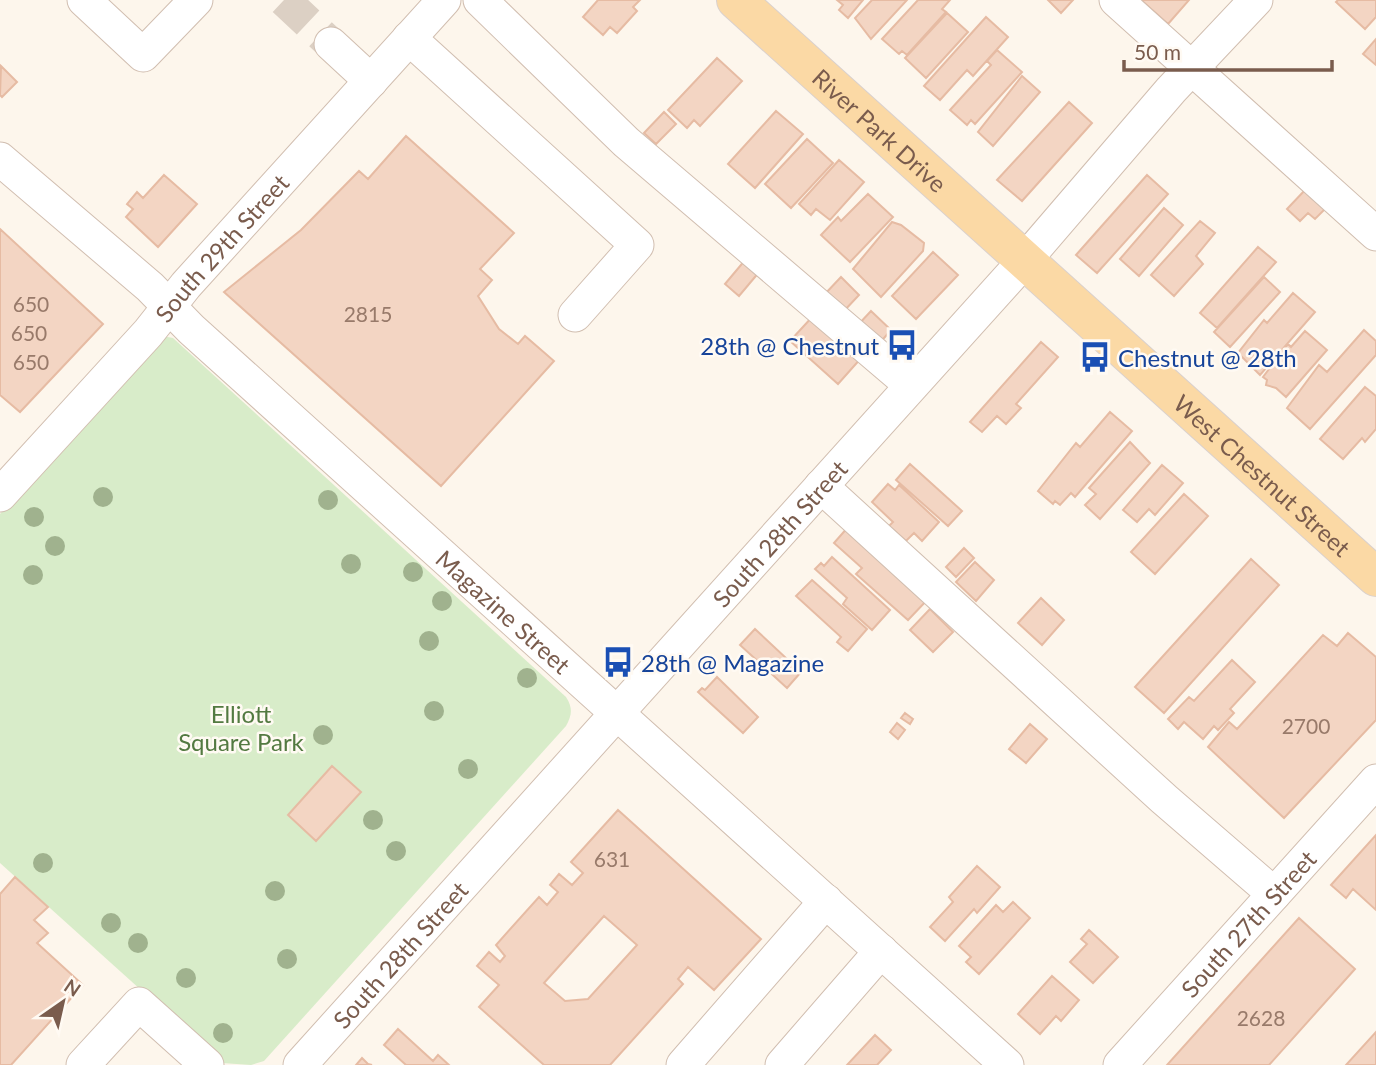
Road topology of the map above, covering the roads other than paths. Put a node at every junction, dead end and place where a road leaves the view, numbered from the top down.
1 (84, 0) edge
2 (196, 0) edge
3 (444, 0) edge
4 (480, 0) edge
5 (736, 0) edge
6 (1116, 0) edge
7 (1256, 0) edge
8 (409, 38) junction
9 (331, 44) tunnel mouth
10 (1191, 69) junction
11 (371, 82) junction
12 (0, 159) edge
13 (1376, 234) edge
14 (1025, 260) junction
15 (170, 307) junction
16 (575, 316) dead end
17 (911, 385) junction
18 (5, 478) edge
19 (821, 486) junction
20 (1376, 577) edge
21 (617, 713) junction
22 (1376, 781) edge
23 (1274, 894) junction
24 (826, 901) junction
25 (881, 951) junction
26 (188, 1059) edge
27 (683, 1064) edge
28 (83, 1065) edge
29 (300, 1065) edge
30 (782, 1065) edge
31 (1007, 1065) edge
32 (1120, 1065) edge

1 - 2 street
3 - 8 street, South 29th Street
4 - 17 street
5 - 14 main road, River Park Drive
6 - 10 street
7 - 10 street, South 28th Street
8 - 11 street, South 29th Street
8 - 16 street
9 - 11 street
10 - 13 street
10 - 14 street, South 28th Street
11 - 15 street, South 29th Street
12 - 15 street, Magazine Street
14 - 17 street, South 28th Street
14 - 20 main road, West Chestnut Street
15 - 18 street, South 29th Street
15 - 21 street, Magazine Street
17 - 19 street, South 28th Street
19 - 21 street, South 28th Street
19 - 23 street
21 - 24 street, Magazine Street
21 - 29 street, South 28th Street
22 - 23 street, South 27th Street
23 - 32 street, South 27th Street
24 - 25 street, Magazine Street
24 - 27 street
25 - 30 street
25 - 31 street, Magazine Street
26 - 28 street

